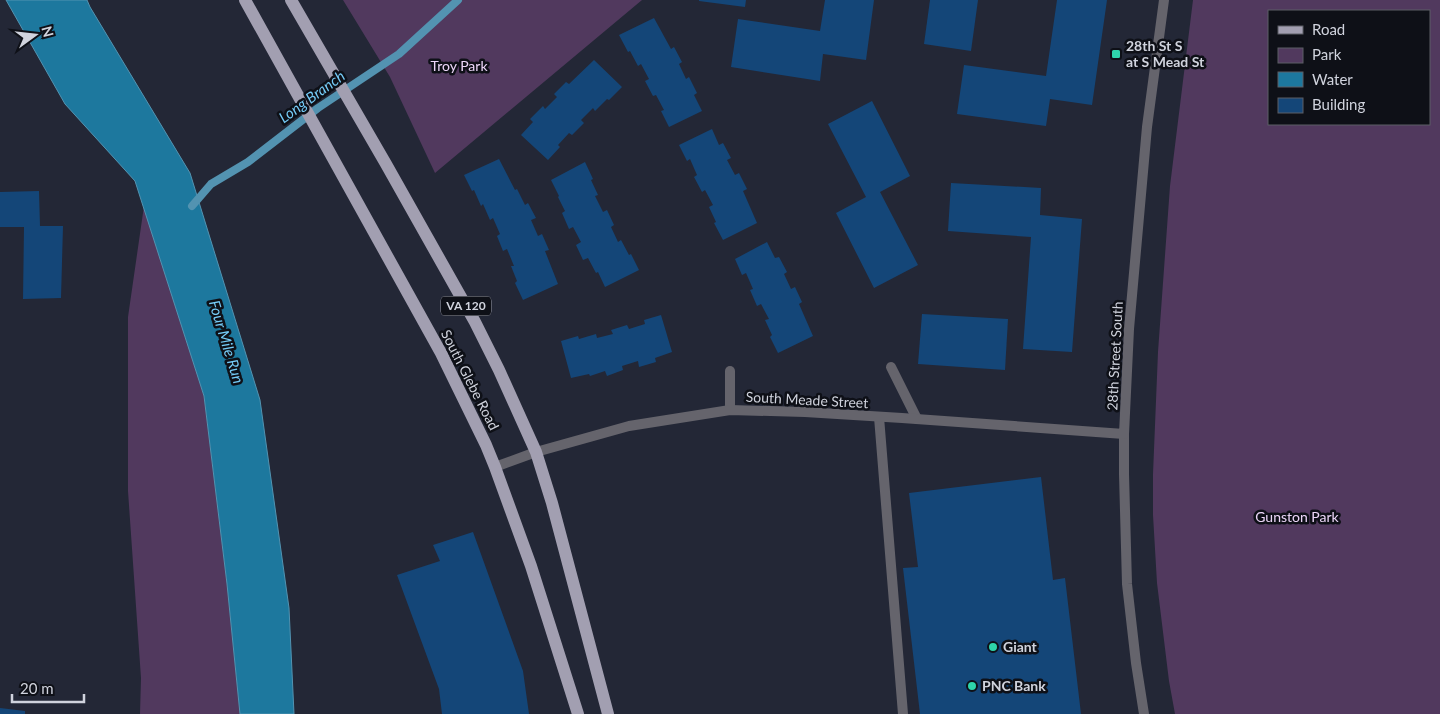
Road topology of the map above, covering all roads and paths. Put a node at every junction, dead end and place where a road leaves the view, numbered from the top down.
1 (245, 0) edge
2 (1164, 0) edge
3 (292, 2) edge
4 (891, 367) dead end
5 (730, 371) dead end
6 (730, 410) junction
7 (879, 417) junction
8 (917, 419) junction
9 (1124, 434) junction
10 (536, 452) junction
11 (495, 467) junction
12 (578, 714) edge
13 (608, 714) edge
14 (903, 714) edge
15 (1144, 714) edge

1 - 11 main road, South Glebe Road / VA 120
2 - 9 street, 28th Street South
3 - 10 main road, South Glebe Road / VA 120
4 - 8 street
5 - 6 street
6 - 7 street, South Meade Street
6 - 10 street, South Meade Street
7 - 8 street, South Meade Street
7 - 14 street
8 - 9 street, South Meade Street
9 - 15 street, 28th Street South
10 - 11 street, South Meade Street
10 - 13 main road, South Glebe Road / VA 120
11 - 12 main road, South Glebe Road / VA 120

